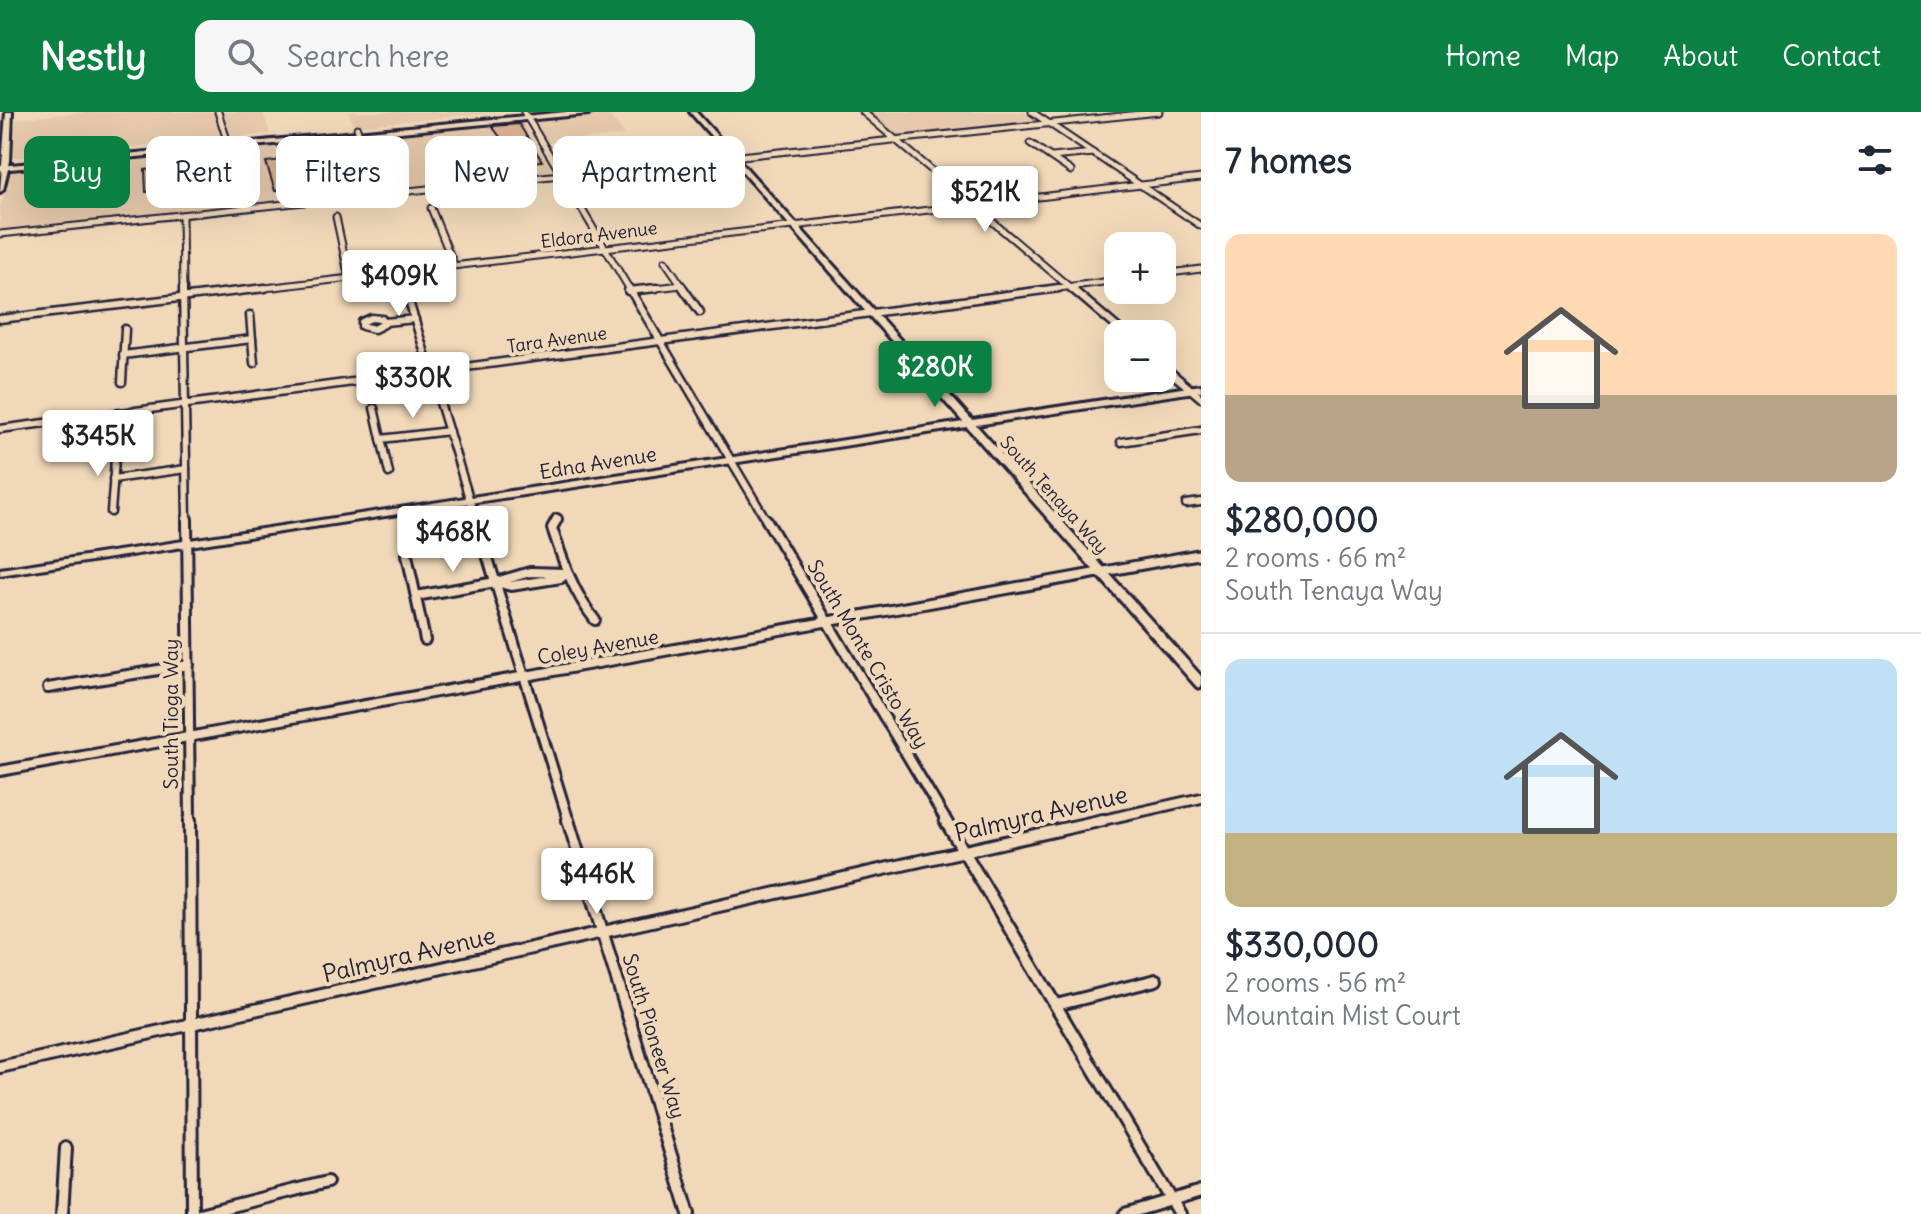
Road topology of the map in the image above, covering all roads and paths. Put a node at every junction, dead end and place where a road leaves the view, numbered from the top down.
1 (9, 112) edge
2 (218, 112) edge
3 (589, 112) edge
4 (693, 112) edge
5 (863, 112) edge
6 (1032, 112) edge
7 (1159, 112) edge
8 (526, 114) edge
9 (0, 122) edge
10 (1049, 123) junction
11 (9, 126) junction
12 (358, 131) junction
13 (226, 136) edge
14 (360, 136) edge
15 (714, 136) edge
16 (260, 138) edge
17 (260, 140) edge
18 (896, 140) junction
19 (1030, 143) dead end
20 (146, 151) edge
21 (1093, 153) junction
22 (745, 156) edge
23 (1051, 157) junction
24 (553, 162) edge
25 (3, 165) edge
26 (745, 171) edge
27 (1071, 171) dead end
28 (553, 176) edge
29 (1201, 178) edge
30 (1141, 186) junction
31 (0, 190) edge
32 (973, 205) junction
33 (431, 208) dead end
34 (580, 208) edge
35 (182, 215) junction
36 (336, 217) dead end
37 (794, 226) junction
38 (1201, 226) edge
39 (0, 234) edge
40 (604, 248) junction
41 (665, 261) dead end
42 (454, 265) junction
43 (1201, 269) edge
44 (400, 272) junction
45 (1176, 272) edge
46 (349, 278) junction
47 (1104, 282) edge
48 (682, 285) junction
49 (1069, 287) junction
50 (628, 291) junction
51 (185, 297) junction
52 (700, 312) dead end
53 (871, 313) junction
54 (250, 315) dead end
55 (0, 319) edge
56 (415, 319) junction
57 (1108, 320) edge
58 (385, 322) dead end
59 (125, 329) dead end
60 (252, 339) junction
61 (659, 341) junction
62 (185, 347) junction
63 (123, 355) junction
64 (254, 363) dead end
65 (431, 371) junction
66 (1176, 375) edge
67 (122, 382) dead end
68 (1196, 389) edge
69 (1201, 398) edge
70 (186, 403) junction
71 (374, 408) dead end
72 (970, 423) junction
73 (0, 429) edge
74 (1201, 430) edge
75 (449, 431) junction
76 (381, 439) junction
77 (1121, 442) dead end
78 (116, 446) dead end
79 (731, 460) junction
80 (186, 469) junction
81 (389, 473) dead end
82 (113, 479) junction
83 (471, 501) junction
84 (1201, 502) edge
85 (1186, 504) dead end
86 (111, 512) dead end
87 (557, 519) dead end
88 (185, 544) junction
89 (1201, 554) edge
90 (407, 555) dead end
91 (0, 572) edge
92 (1102, 572) junction
93 (567, 573) junction
94 (496, 582) junction
95 (416, 596) junction
96 (595, 620) dead end
97 (828, 622) junction
98 (425, 640) dead end
99 (189, 665) junction
100 (525, 676) junction
101 (1201, 684) edge
102 (48, 688) dead end
103 (189, 737) junction
104 (0, 771) edge
105 (1201, 798) edge
106 (964, 851) junction
107 (603, 932) junction
108 (1156, 980) dead end
109 (1056, 1005) junction
110 (190, 1024) junction
111 (0, 1067) edge
112 (66, 1148) dead end
113 (327, 1182) dead end
114 (1201, 1191) edge
115 (1172, 1199) junction
116 (62, 1214) edge
117 (192, 1214) edge
118 (199, 1214) edge
119 (689, 1214) edge
120 (1125, 1214) edge
121 (1180, 1214) edge

1 - 11 street
2 - 13 street
3 - 8 main road
4 - 15 street, South Tenaya Way
5 - 18 street
6 - 10 street
7 - 10 street
8 - 12 main road
8 - 24 street, South Monte Cristo Way
9 - 11 street
10 - 18 street
10 - 21 street
11 - 25 street
12 - 14 street
12 - 16 main road
12 - 17 main road
18 - 22 street
18 - 32 street
19 - 23 street
20 - 25 main road
21 - 23 street
21 - 30 street
23 - 27 street
25 - 31 street
26 - 37 street, South Tenaya Way
28 - 35 street
29 - 30 street, Eldora Avenue
30 - 32 street, Eldora Avenue
30 - 38 street
32 - 37 street, Eldora Avenue
32 - 49 street
33 - 42 street
34 - 40 street, South Monte Cristo Way
35 - 39 street
35 - 51 street, South Tioga Way
36 - 46 street
37 - 40 street, Eldora Avenue
37 - 53 street, South Tenaya Way
40 - 42 street, Eldora Avenue
40 - 50 street, South Monte Cristo Way
41 - 48 street
42 - 44 street, Eldora Avenue
43 - 45 street
44 - 46 street, Eldora Avenue
44 - 56 street, South Pioneer Way
46 - 51 street, Eldora Avenue
47 - 49 street, Tara Avenue
48 - 50 street
48 - 52 street
49 - 53 street, Tara Avenue
49 - 57 street
50 - 61 street, South Monte Cristo Way
51 - 55 street, Eldora Avenue
51 - 62 street, South Tioga Way
53 - 61 street, Tara Avenue
53 - 72 street, South Tenaya Way
54 - 60 street
56 - 58 street
56 - 65 street, South Pioneer Way
59 - 63 street
60 - 62 street
60 - 64 street
61 - 65 street, Tara Avenue
61 - 79 street, South Monte Cristo Way
62 - 63 street
62 - 70 street, South Tioga Way
63 - 67 street
65 - 70 street, Tara Avenue
65 - 75 street, South Pioneer Way
66 - 68 street
68 - 69 street
68 - 72 street, Edna Avenue
70 - 73 street, Tara Avenue
70 - 80 street, South Tioga Way
71 - 76 street
72 - 79 street, Edna Avenue
72 - 92 street, South Tenaya Way
74 - 77 street
75 - 76 street
75 - 83 street, South Pioneer Way
76 - 81 street
78 - 82 street
79 - 83 street, Edna Avenue
79 - 97 street, South Monte Cristo Way
80 - 82 street
80 - 88 street, South Tioga Way
82 - 86 street
83 - 88 street, Edna Avenue
83 - 94 street, South Pioneer Way
84 - 85 street
87 - 93 street
88 - 91 street, Edna Avenue
88 - 99 street, South Tioga Way
89 - 92 street, Coley Avenue
90 - 95 street
92 - 97 street, Coley Avenue
92 - 101 street, South Tenaya Way
93 - 94 street
93 - 96 street
94 - 95 street
94 - 100 street, South Pioneer Way
95 - 98 street
97 - 100 street, Coley Avenue
97 - 106 street, South Monte Cristo Way
99 - 102 street
99 - 103 street, South Tioga Way
100 - 103 street, Coley Avenue
100 - 107 street, South Pioneer Way
103 - 104 street, Coley Avenue
103 - 110 street, South Tioga Way
105 - 106 street, Palmyra Avenue
106 - 107 street, Palmyra Avenue
106 - 109 street, South Monte Cristo Way
107 - 110 street, Palmyra Avenue
107 - 119 street, South Pioneer Way
108 - 109 street
109 - 115 street, South Monte Cristo Way
110 - 111 street, Palmyra Avenue
110 - 117 street, South Tioga Way
112 - 116 street
113 - 118 street
114 - 115 street
115 - 120 street
115 - 121 street, South Monte Cristo Way

